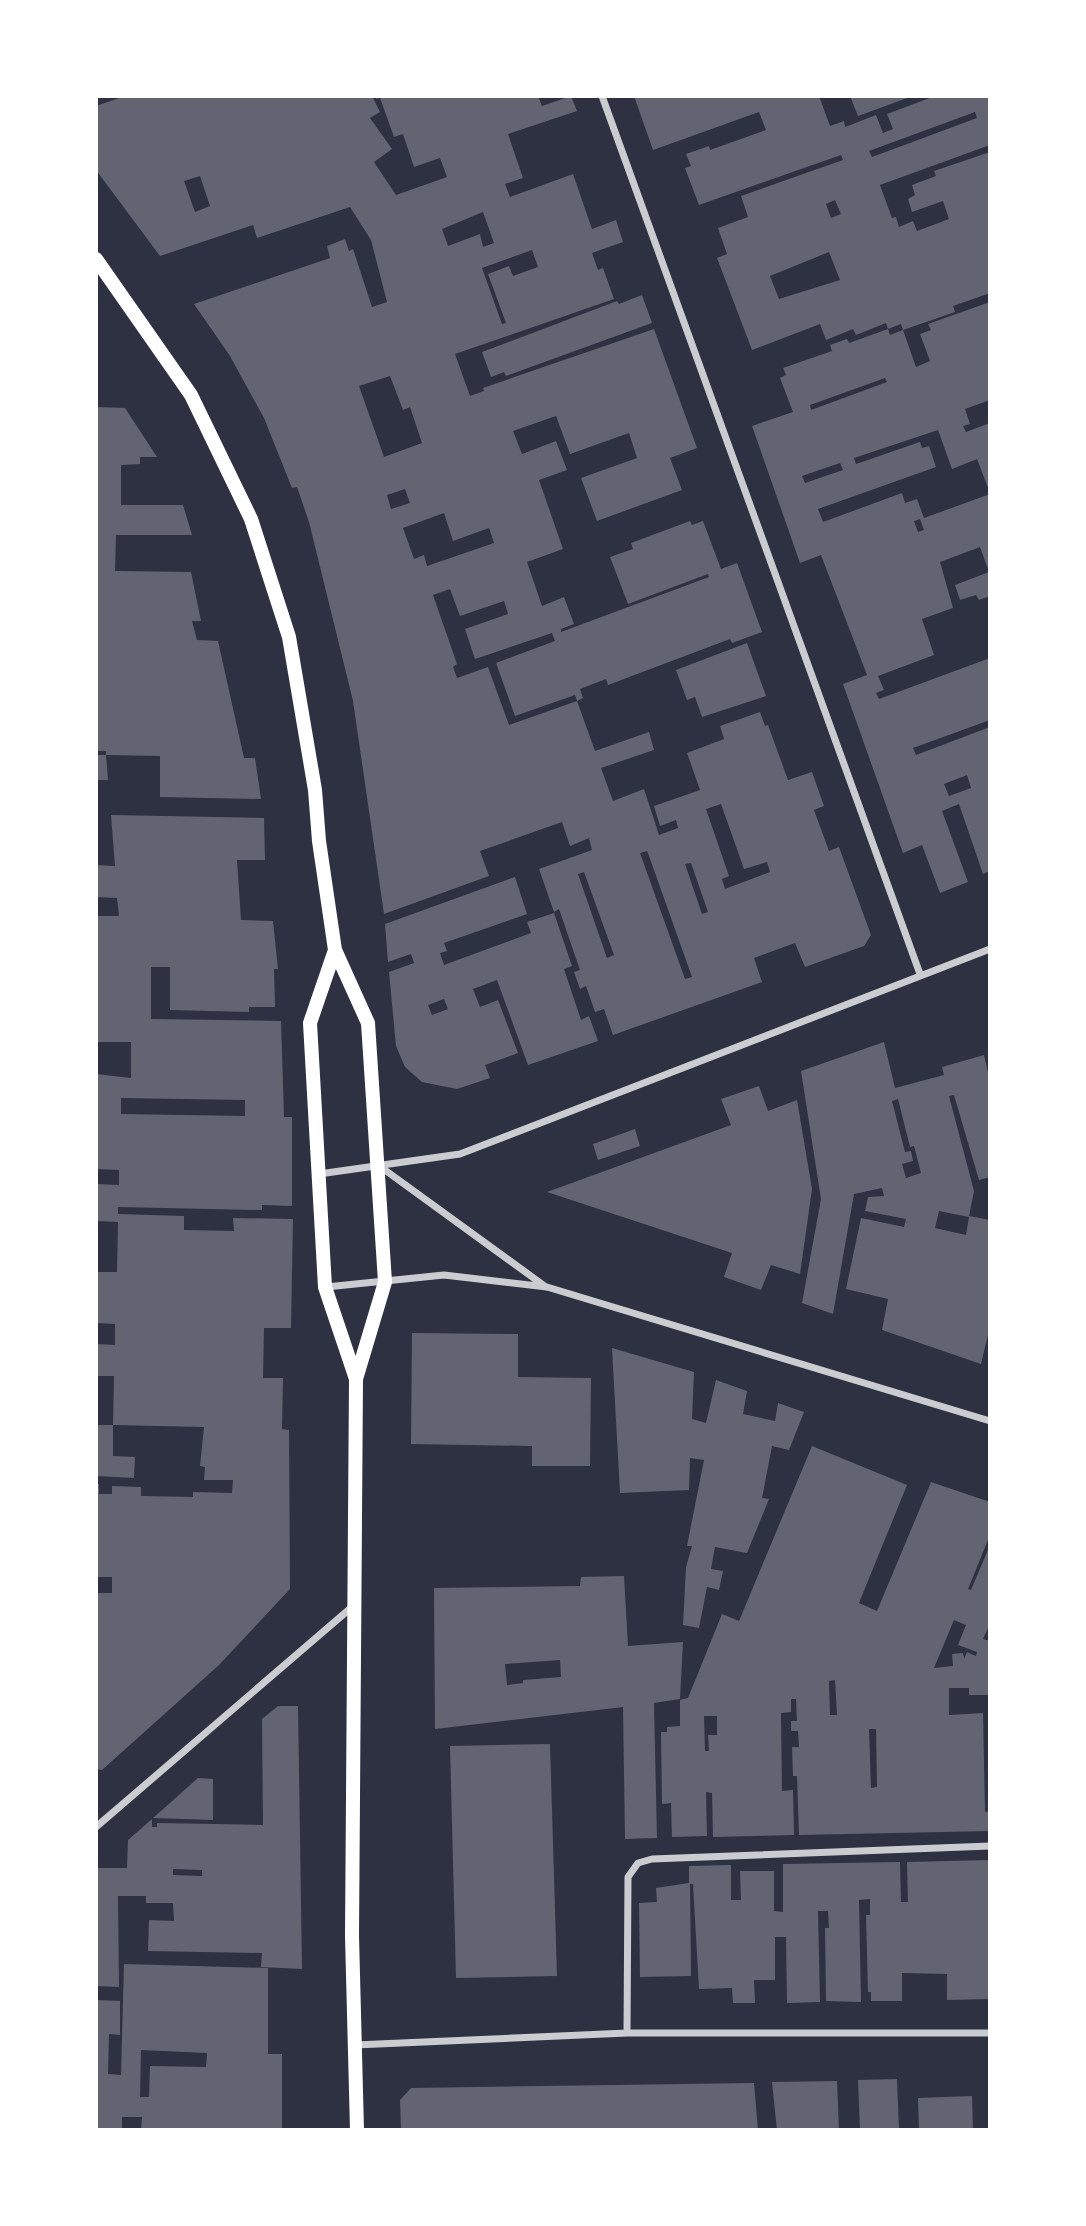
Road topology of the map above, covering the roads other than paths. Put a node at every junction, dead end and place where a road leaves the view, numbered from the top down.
1 (601, 96) edge
2 (96, 259) edge
3 (990, 949) edge
4 (335, 950) junction
5 (920, 974) junction
6 (378, 1165) junction
7 (319, 1174) junction
8 (385, 1282) junction
9 (326, 1287) junction
10 (547, 1287) junction
11 (356, 1379) junction
12 (990, 1421) edge
13 (356, 1604) junction
14 (96, 1827) edge
15 (990, 1846) edge
16 (627, 2033) junction
17 (990, 2033) edge
18 (355, 2046) junction
19 (357, 2130) edge

1 - 5 street
2 - 4 main road
3 - 5 street
4 - 6 main road
4 - 7 main road
5 - 6 street
6 - 7 street
6 - 8 main road
6 - 10 street
7 - 9 main road
8 - 9 street
8 - 10 street
8 - 11 main road
9 - 11 main road
10 - 12 street
11 - 13 main road
13 - 14 street
13 - 18 main road
15 - 16 street
16 - 17 street
16 - 18 street
18 - 19 main road

